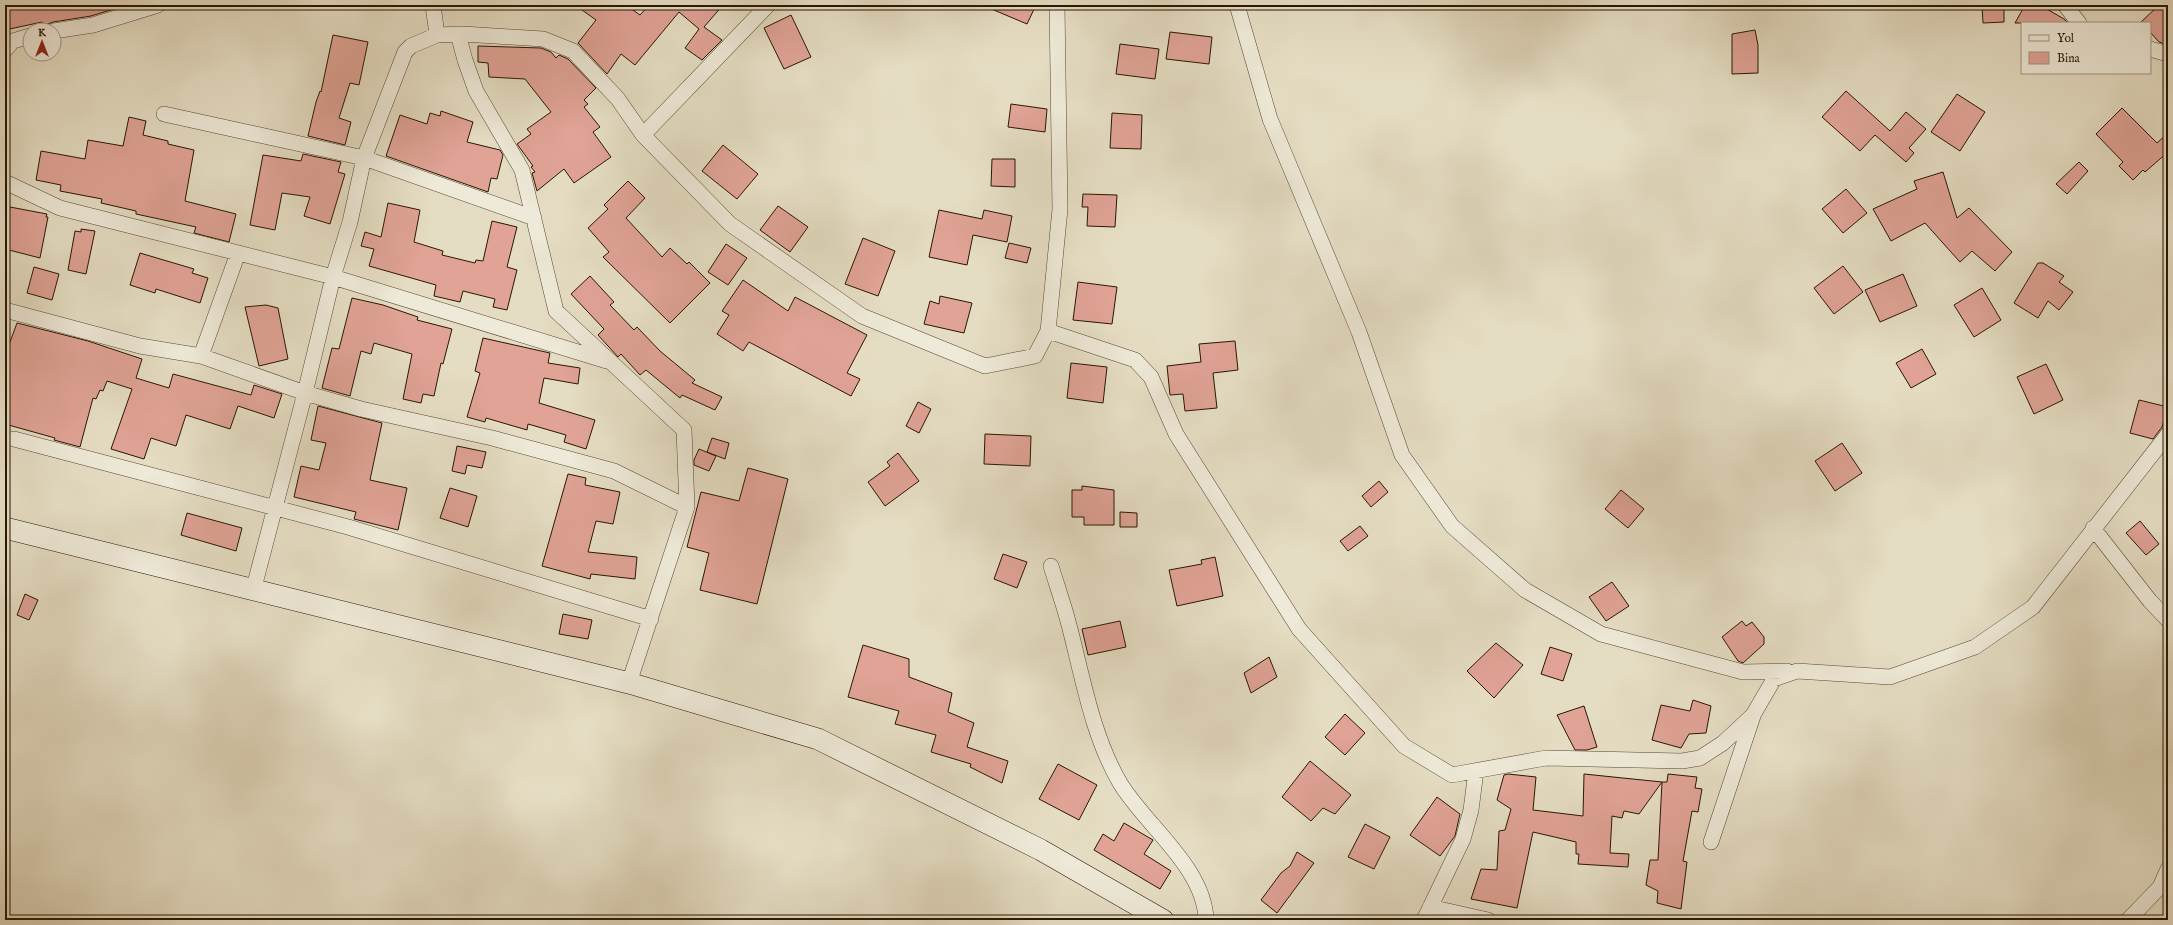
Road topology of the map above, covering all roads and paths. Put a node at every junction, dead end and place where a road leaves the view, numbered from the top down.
1 (158, 5) edge
2 (432, 5) edge
3 (768, 5) edge
4 (1057, 5) edge
5 (1237, 5) edge
6 (2065, 5) edge
7 (2078, 22) edge
8 (62, 31) edge
9 (458, 34) junction
10 (437, 35) junction
11 (22, 38) edge
12 (2151, 49) edge
13 (5, 50) edge
14 (2168, 54) edge
15 (164, 114) dead end
16 (643, 135) junction
17 (364, 158) junction
18 (5, 182) edge
19 (534, 218) junction
20 (238, 253) junction
21 (333, 277) junction
22 (5, 310) edge
23 (1048, 331) junction
24 (201, 356) junction
25 (611, 362) junction
26 (305, 393) junction
27 (2168, 434) edge
28 (14, 438) dead end
29 (687, 507) junction
30 (275, 509) junction
31 (5, 528) edge
32 (2093, 528) junction
33 (1051, 566) dead end
34 (253, 591) junction
35 (651, 619) junction
36 (2168, 620) edge
37 (1797, 671) junction
38 (629, 683) junction
39 (1753, 715) junction
40 (1476, 771) junction
41 (1711, 842) dead end
42 (2168, 869) edge
43 (1427, 913) edge
44 (1162, 920) edge
45 (1206, 920) edge
46 (1488, 920) edge
47 (2128, 920) edge

1 - 8 street
2 - 10 street
3 - 16 street
4 - 23 street
5 - 37 street
6 - 7 street
9 - 10 street
9 - 16 street
9 - 19 street
10 - 17 street
11 - 13 street
12 - 14 street
15 - 17 street
16 - 23 street
17 - 19 street
17 - 21 street
18 - 20 street
19 - 25 street
20 - 21 street
20 - 24 street
21 - 25 street
21 - 26 street
22 - 24 street
23 - 40 street
24 - 26 street
25 - 29 street
26 - 29 street
26 - 30 street
27 - 32 street
28 - 30 street
29 - 35 street
30 - 34 street
30 - 35 street
31 - 34 street
32 - 36 street
32 - 37 street
33 - 45 street
34 - 38 street
35 - 38 street
37 - 39 street
38 - 44 street
39 - 40 street
39 - 41 street
40 - 43 street
42 - 47 street
43 - 46 street

